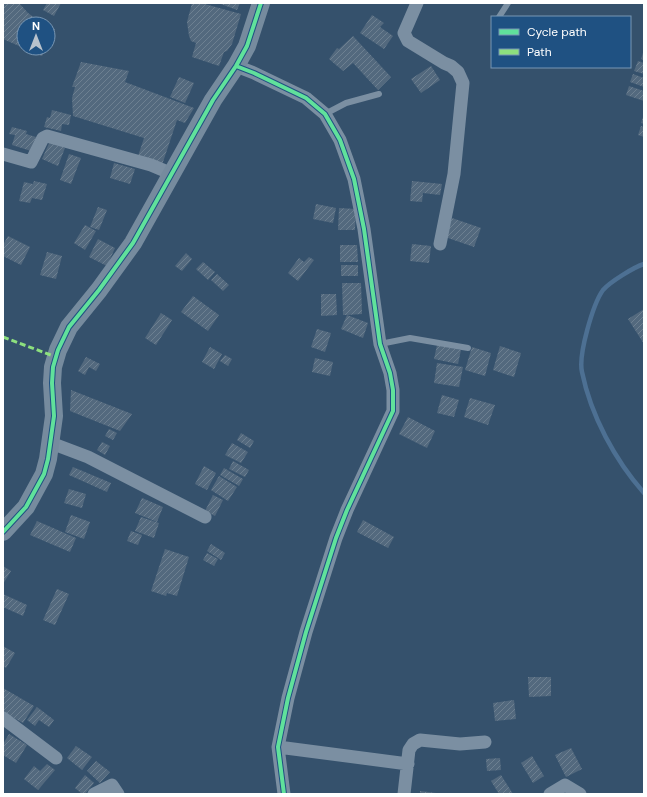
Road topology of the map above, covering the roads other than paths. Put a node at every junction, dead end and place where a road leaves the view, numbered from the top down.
1 (261, 3) edge
2 (417, 3) edge
3 (508, 3) edge
4 (500, 16) edge
5 (236, 66) junction
6 (379, 94) dead end
7 (325, 114) junction
8 (3, 154) edge
9 (170, 173) junction
10 (440, 244) dead end
11 (380, 344) junction
12 (468, 348) dead end
13 (51, 443) junction
14 (205, 517) dead end
15 (6, 525) edge
16 (3, 718) edge
17 (485, 742) dead end
18 (278, 746) junction
19 (56, 758) dead end
20 (408, 764) junction
21 (94, 794) edge
22 (118, 794) edge
23 (284, 794) edge
24 (404, 794) edge
25 (550, 794) edge
26 (580, 794) edge

1 - 5 street
2 - 10 street
3 - 4 lane
5 - 7 street
5 - 9 street
6 - 7 lane
7 - 11 street
8 - 9 street
9 - 13 street
11 - 12 lane
11 - 18 street
13 - 14 street
13 - 15 street
16 - 19 street
17 - 20 street
18 - 20 street
18 - 23 street
20 - 24 street
21 - 22 street
25 - 26 street

